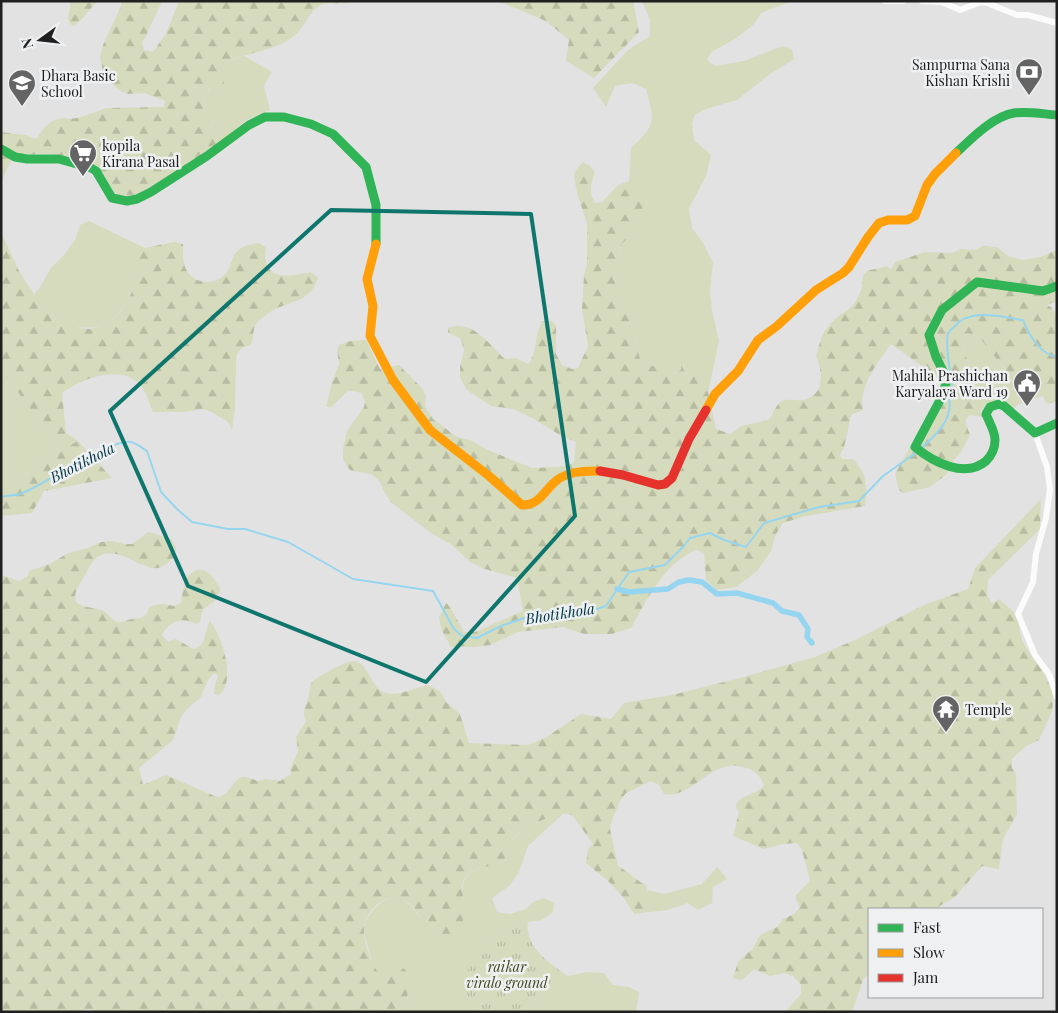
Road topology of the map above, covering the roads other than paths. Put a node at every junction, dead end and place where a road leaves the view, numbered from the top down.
1 (885, 1) edge
2 (903, 1) edge
3 (922, 1) edge
4 (1057, 23) edge
5 (1057, 115) edge
6 (1, 149) edge
7 (1057, 286) edge
8 (1057, 422) edge
9 (1035, 433) junction
10 (1057, 697) edge

1 - 2 street
3 - 4 street
5 - 6 main road
7 - 9 main road
8 - 9 main road
9 - 10 street

